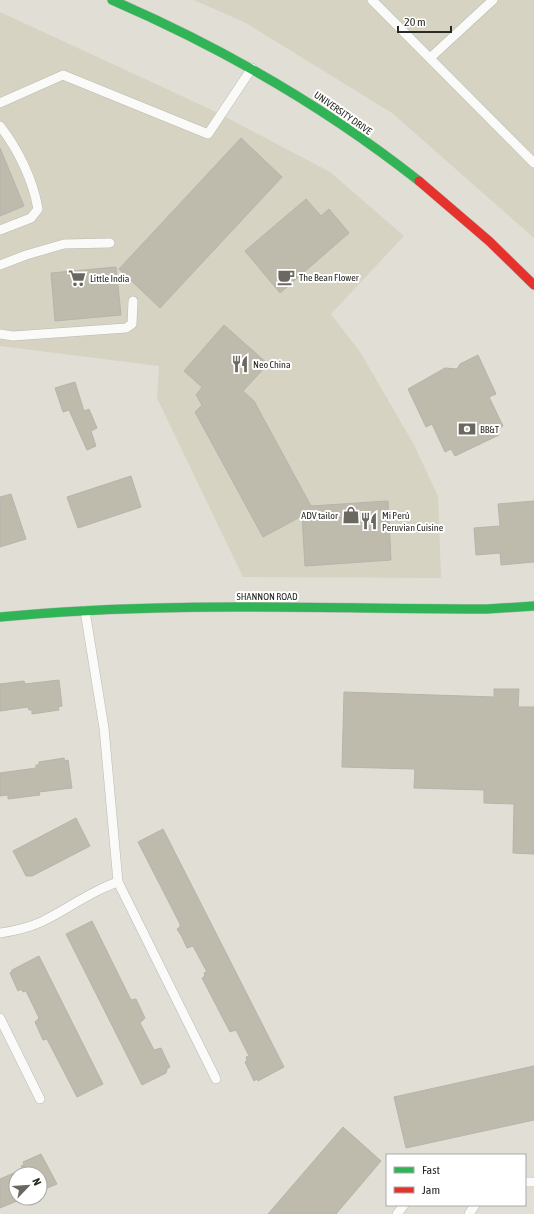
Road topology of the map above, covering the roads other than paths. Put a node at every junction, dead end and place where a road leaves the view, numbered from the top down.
1 (112, 0) edge
2 (372, 0) edge
3 (493, 0) edge
4 (430, 58) junction
5 (252, 68) junction
6 (0, 103) edge
7 (0, 126) edge
8 (534, 163) edge
9 (0, 230) edge
10 (110, 243) dead end
11 (0, 265) edge
12 (534, 285) edge
13 (133, 301) dead end
14 (0, 334) edge
15 (534, 606) edge
16 (85, 610) junction
17 (0, 617) edge
18 (118, 882) junction
19 (0, 933) edge
20 (0, 1018) edge
21 (216, 1079) dead end
22 (40, 1099) dead end
23 (403, 1206) edge
24 (397, 1214) edge

1 - 5 street, UNIVERSITY DRIVE
2 - 4 lane
3 - 4 lane
4 - 8 lane
5 - 6 lane
5 - 12 street, UNIVERSITY DRIVE
7 - 9 lane
10 - 11 lane
13 - 14 lane
15 - 16 street, SHANNON ROAD
16 - 17 street, SHANNON ROAD
16 - 18 lane
18 - 19 lane
18 - 21 lane
20 - 22 lane
23 - 24 lane

